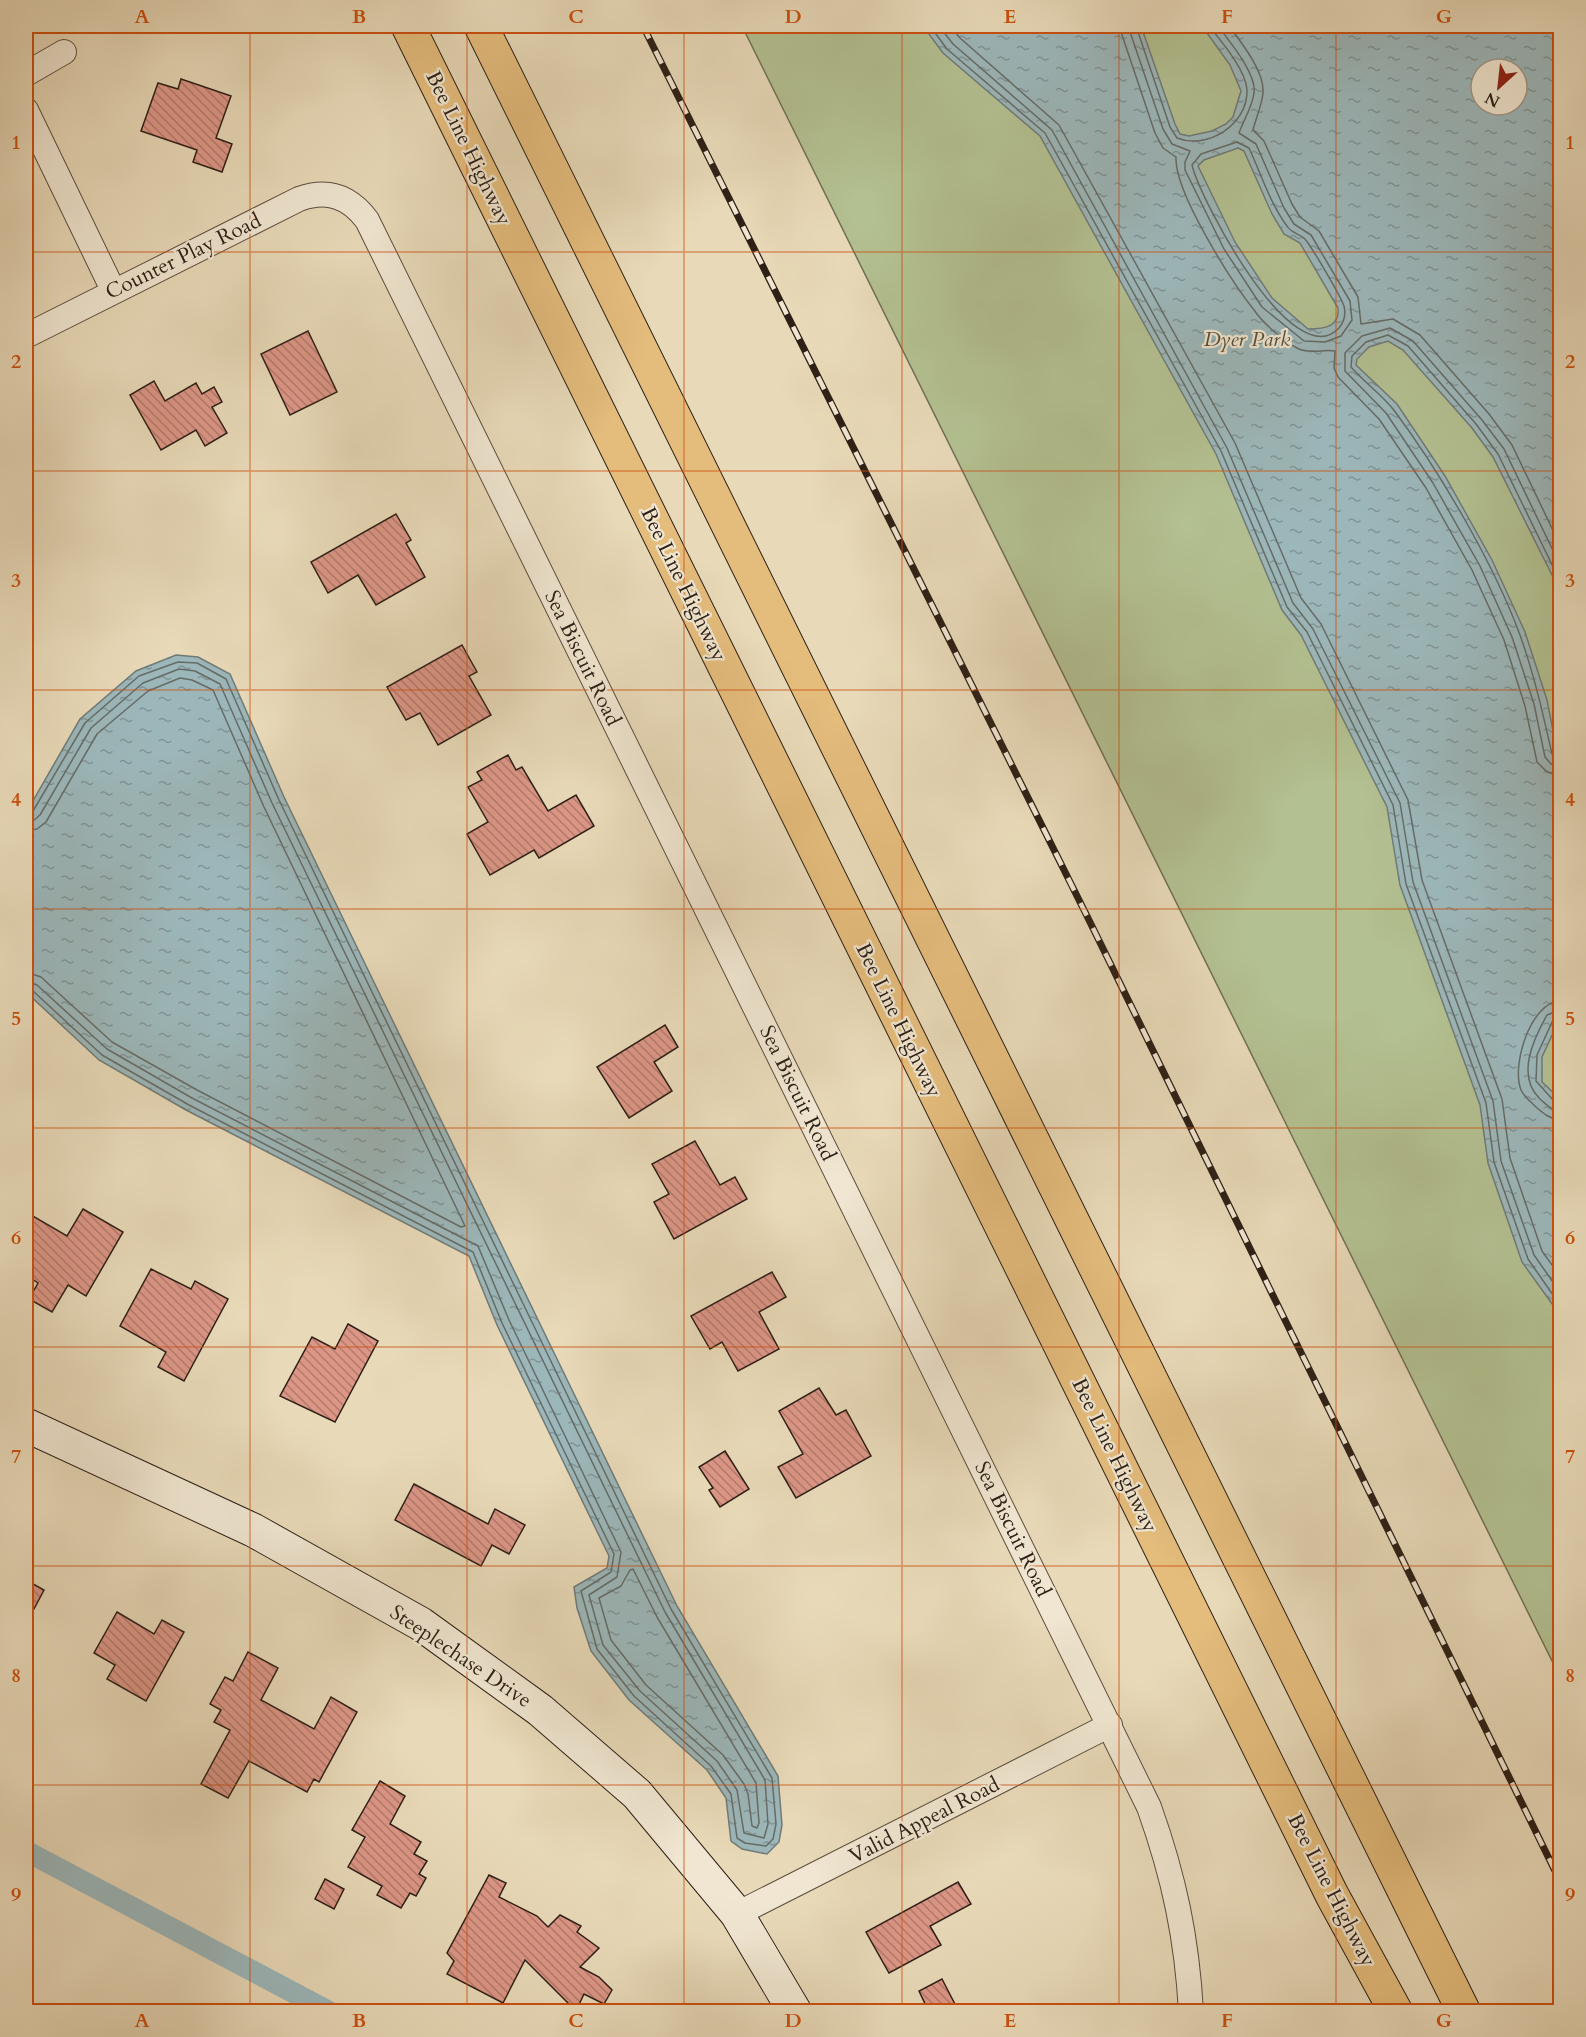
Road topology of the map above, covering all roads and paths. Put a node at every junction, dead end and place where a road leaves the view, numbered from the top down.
1 (408, 26) edge
2 (481, 26) edge
3 (64, 52) dead end
4 (26, 74) edge
5 (26, 110) edge
6 (344, 199) joint
7 (113, 290) junction
8 (26, 336) edge
9 (26, 1425) edge
10 (1110, 1725) junction
11 (737, 1914) junction
12 (795, 2012) edge
13 (1191, 2012) edge
14 (1396, 2012) edge
15 (1464, 2012) edge

1 - 14 highway, Bee Line Highway
2 - 15 highway
3 - 4 street
5 - 7 street
6 - 7 street, Counter Play Road
6 - 10 street, Sea Biscuit Road
7 - 8 street, Counter Play Road
9 - 11 street, Steeplechase Drive
10 - 11 street, Valid Appeal Road
10 - 13 street, Sea Biscuit Road
11 - 12 street, Steeplechase Drive

